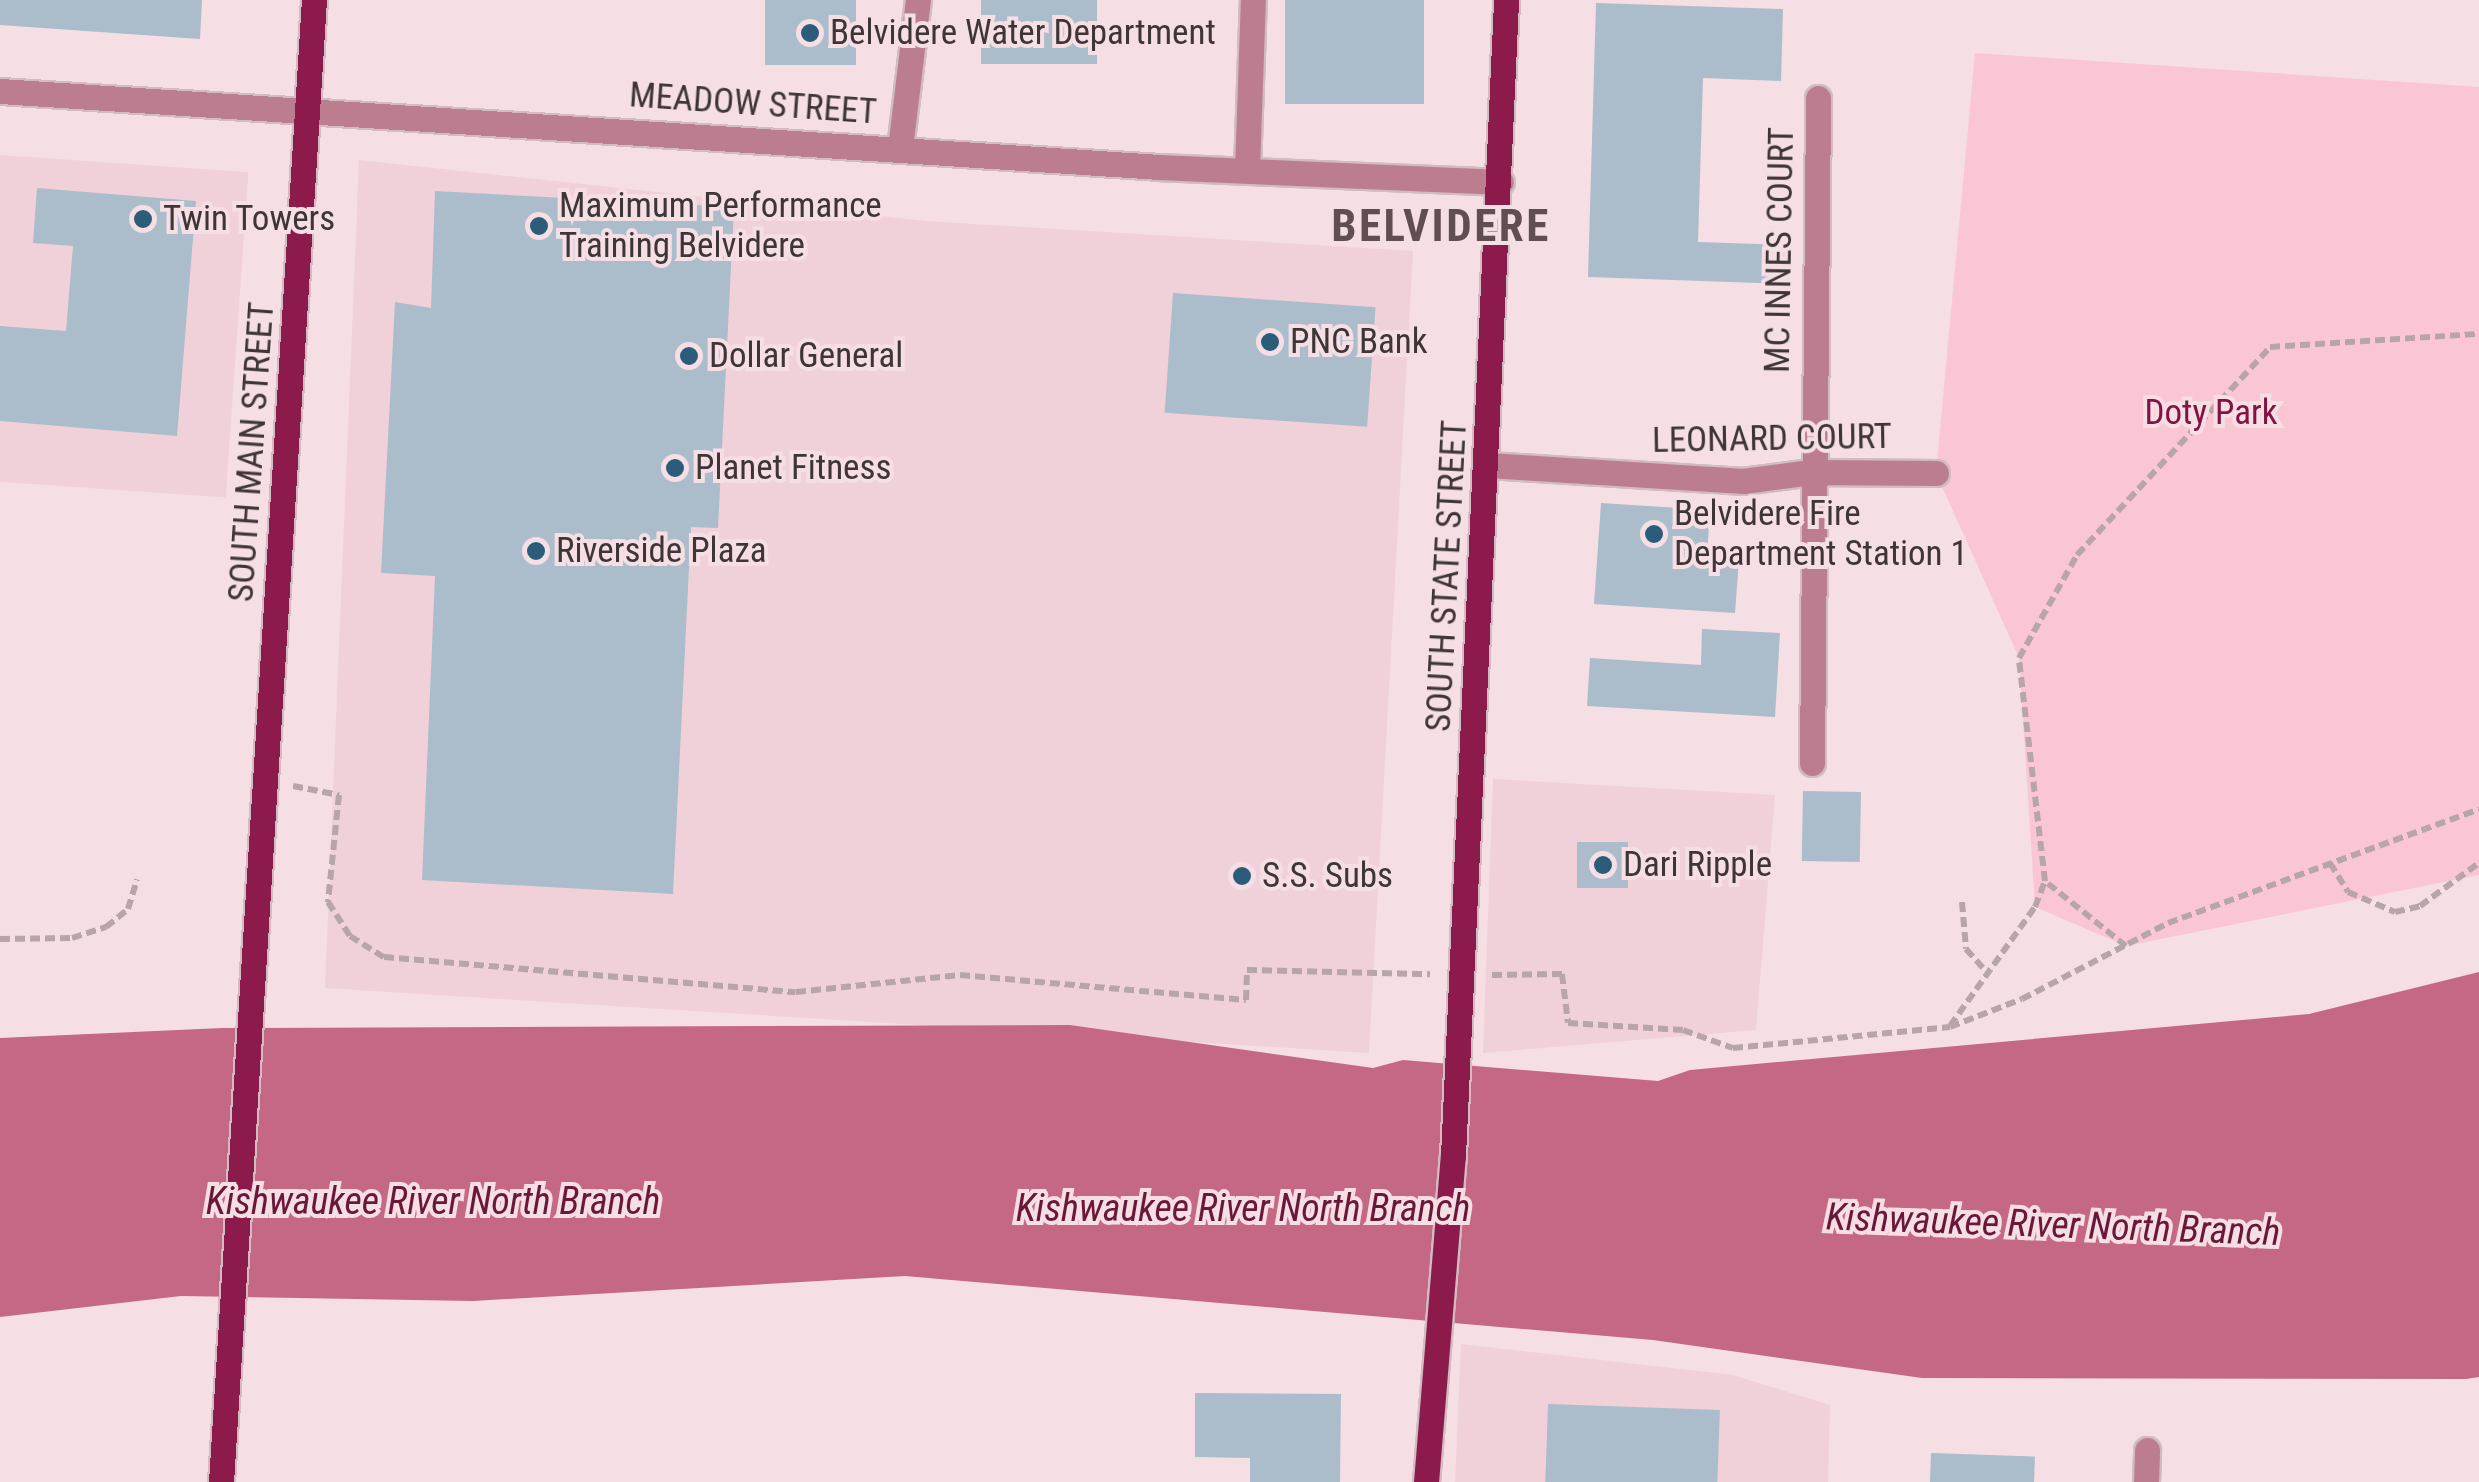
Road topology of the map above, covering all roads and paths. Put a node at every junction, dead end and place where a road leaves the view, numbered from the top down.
1 (314, 0) edge
2 (918, 0) edge
3 (1252, 0) edge
4 (1506, 0) edge
5 (0, 92) edge
6 (1818, 98) dead end
7 (308, 110) junction
8 (900, 148) junction
9 (1247, 170) junction
10 (1501, 182) junction
11 (2479, 334) edge
12 (1488, 465) junction
13 (1811, 472) junction
14 (1936, 474) dead end
15 (1812, 763) dead end
16 (268, 781) junction
17 (2479, 808) edge
18 (2479, 862) edge
19 (2330, 864) junction
20 (138, 880) dead end
21 (2045, 881) junction
22 (1962, 902) dead end
23 (0, 939) edge
24 (2126, 946) junction
25 (1988, 972) junction
26 (1461, 981) junction
27 (1950, 1027) junction
28 (2147, 1450) dead end
29 (221, 1482) edge
30 (1426, 1482) edge
31 (2146, 1482) edge

1 - 7 main road, SOUTH MAIN STREET
2 - 8 street
3 - 9 street
4 - 10 main road, SOUTH STATE STREET
5 - 7 street, MEADOW STREET
6 - 13 street, MC INNES COURT
7 - 8 street, MEADOW STREET
7 - 16 main road, SOUTH MAIN STREET
8 - 9 street, MEADOW STREET
9 - 10 street, MEADOW STREET
10 - 12 main road, SOUTH STATE STREET
11 - 21 path
12 - 13 street, LEONARD COURT
12 - 26 main road, SOUTH STATE STREET
13 - 14 street, LEONARD COURT
13 - 15 street, MC INNES COURT
16 - 26 path
16 - 29 main road, SOUTH MAIN STREET
17 - 19 path
18 - 19 path
19 - 24 path
20 - 23 path
21 - 24 path
21 - 25 path
22 - 25 path
24 - 27 path
25 - 27 path
26 - 27 path
26 - 30 main road, SOUTH STATE STREET
28 - 31 street

